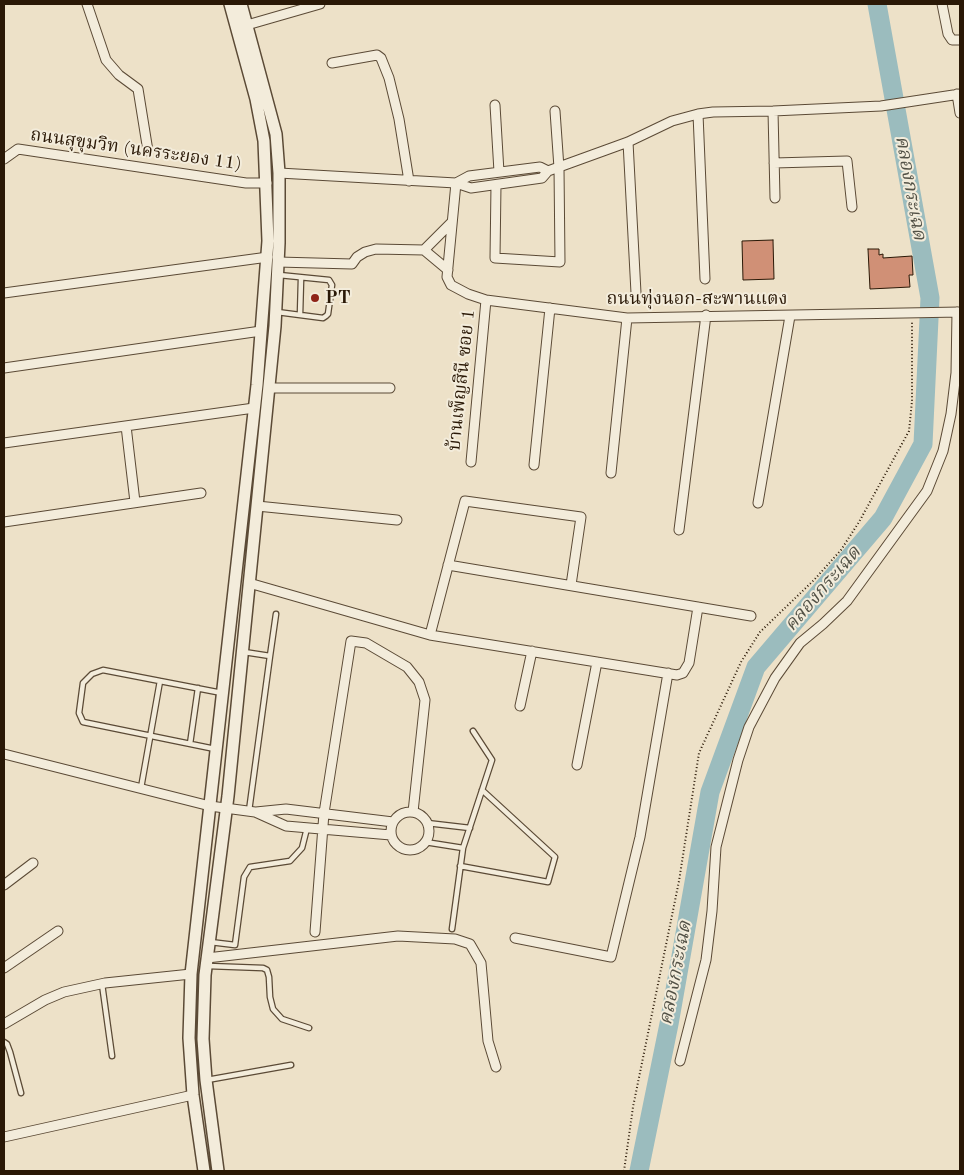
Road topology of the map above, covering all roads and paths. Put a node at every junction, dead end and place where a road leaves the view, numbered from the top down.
1 (86, 4) edge
2 (230, 4) edge
3 (241, 4) edge
4 (320, 4) edge
5 (942, 4) edge
6 (247, 25) junction
7 (960, 40) edge
8 (332, 63) dead end
9 (959, 94) edge
10 (495, 105) dead end
11 (555, 111) dead end
12 (773, 112) junction
13 (960, 113) edge
14 (698, 114) junction
15 (628, 142) junction
16 (148, 151) dead end
17 (4, 159) edge
18 (774, 163) junction
19 (559, 168) junction
20 (548, 171) junction
21 (499, 172) junction
22 (279, 173) junction
23 (409, 181) junction
24 (267, 183) junction
25 (456, 183) junction
26 (496, 185) junction
27 (775, 198) dead end
28 (852, 207) dead end
29 (452, 222) junction
30 (424, 250) junction
31 (273, 259) junction
32 (448, 270) junction
33 (277, 275) junction
34 (301, 279) junction
35 (705, 279) dead end
36 (4, 292) edge
37 (636, 293) dead end
38 (486, 300) junction
39 (550, 308) junction
40 (275, 312) junction
41 (955, 312) edge
42 (300, 315) junction
43 (706, 315) junction
44 (790, 316) junction
45 (627, 318) junction
46 (261, 331) junction
47 (4, 368) edge
48 (268, 388) junction
49 (390, 388) dead end
50 (254, 408) junction
51 (126, 426) junction
52 (4, 443) edge
53 (471, 462) dead end
54 (534, 464) dead end
55 (611, 473) dead end
56 (201, 493) dead end
57 (135, 502) junction
58 (758, 503) dead end
59 (257, 506) junction
60 (397, 520) dead end
61 (4, 522) edge
62 (679, 530) dead end
63 (448, 565) junction
64 (249, 583) junction
65 (571, 584) junction
66 (698, 607) junction
67 (276, 614) dead end
68 (751, 616) dead end
69 (430, 635) junction
70 (532, 651) junction
71 (242, 652) junction
72 (270, 656) junction
73 (598, 662) junction
74 (668, 673) junction
75 (160, 681) junction
76 (198, 688) junction
77 (222, 693) junction
78 (520, 706) dead end
79 (473, 731) dead end
80 (150, 736) junction
81 (190, 744) junction
82 (216, 749) junction
83 (4, 754) edge
84 (577, 765) dead end
85 (141, 789) junction
86 (482, 790) junction
87 (210, 806) junction
88 (227, 808) junction
89 (252, 812) junction
90 (413, 812) junction
91 (324, 813) junction
92 (392, 822) junction
93 (427, 823) junction
94 (307, 828) junction
95 (470, 828) junction
96 (323, 830) junction
97 (391, 835) junction
98 (425, 842) junction
99 (464, 848) junction
100 (33, 863) dead end
101 (460, 866) junction
102 (4, 885) edge
103 (452, 929) dead end
104 (58, 930) dead end
105 (315, 932) dead end
106 (515, 938) dead end
107 (209, 942) junction
108 (207, 962) junction
109 (4, 968) edge
110 (191, 974) junction
111 (102, 984) junction
112 (4, 1024) edge
113 (309, 1028) dead end
114 (4, 1042) edge
115 (112, 1056) dead end
116 (680, 1061) dead end
117 (291, 1065) dead end
118 (496, 1067) dead end
119 (206, 1080) junction
120 (20, 1093) dead end
121 (193, 1096) junction
122 (4, 1137) edge
123 (204, 1171) edge
124 (218, 1171) edge

1 - 16 street
2 - 24 street
3 - 6 street
4 - 6 street
5 - 7 street
6 - 22 street
8 - 23 street
9 - 12 street
9 - 13 street
10 - 21 street
11 - 19 street
12 - 14 street
12 - 18 street
14 - 15 street
14 - 35 street
15 - 19 street
15 - 37 street
17 - 24 street, ถนนสุขุมวิท (นครระยอง 11)
18 - 27 street
18 - 28 street
19 - 20 street
19 - 26 street
20 - 21 street
20 - 26 street
21 - 25 street
22 - 23 street
22 - 31 street
23 - 25 street
24 - 31 street
25 - 26 street
25 - 29 street
29 - 30 street
29 - 32 street
30 - 31 street
30 - 32 street
31 - 33 street
31 - 36 street
31 - 46 street
32 - 38 street, ถนนทุ่งนอก-สะพานแตง
33 - 34 lane
33 - 40 street
34 - 42 lane
34 - 42 lane
38 - 39 street, ถนนทุ่งนอก-สะพานแตง
38 - 53 street, บ้านเพ็ญสินี ซอย 1
39 - 45 street, ถนนทุ่งนอก-สะพานแตง
39 - 54 street
40 - 42 lane
40 - 48 street
41 - 44 street, ถนนทุ่งนอก-สะพานแตง
41 - 116 street
43 - 44 street, ถนนทุ่งนอก-สะพานแตง
43 - 45 street, ถนนทุ่งนอก-สะพานแตง
43 - 62 street
44 - 58 street
45 - 55 street
46 - 47 street
46 - 50 street
48 - 49 street
48 - 59 street
50 - 51 street
50 - 77 street
51 - 52 street
51 - 57 street
56 - 57 street
57 - 61 street
59 - 60 street
59 - 64 street
63 - 65 street
63 - 65 street
63 - 69 street
64 - 69 street
64 - 71 street
65 - 66 street
66 - 68 street
66 - 74 street
67 - 72 lane
69 - 70 street
70 - 73 street
70 - 78 street
71 - 72 lane
71 - 88 street
72 - 89 lane
73 - 74 street
73 - 84 street
74 - 106 street
75 - 76 lane
75 - 80 lane
75 - 80 lane
76 - 77 lane
76 - 81 lane
77 - 82 street
79 - 86 lane
80 - 81 lane
80 - 85 lane
81 - 82 lane
82 - 87 street
83 - 85 street
85 - 87 street
86 - 95 lane
86 - 101 lane
87 - 88 street
87 - 110 street
88 - 89 street
88 - 107 street
89 - 91 street
89 - 94 street
90 - 91 street
90 - 92 street
90 - 93 street
91 - 92 street
91 - 96 street
92 - 97 street
93 - 95 lane
93 - 98 street
94 - 96 street
94 - 107 lane
95 - 99 lane
96 - 97 street
96 - 105 street
97 - 98 street
98 - 99 lane
99 - 101 lane
100 - 102 street
101 - 103 lane
104 - 109 street
107 - 108 street
108 - 113 lane
108 - 118 street
108 - 119 street
110 - 111 street
110 - 121 street
111 - 112 street
111 - 115 lane
114 - 120 lane
117 - 119 lane
119 - 124 street
121 - 122 street
121 - 123 street

